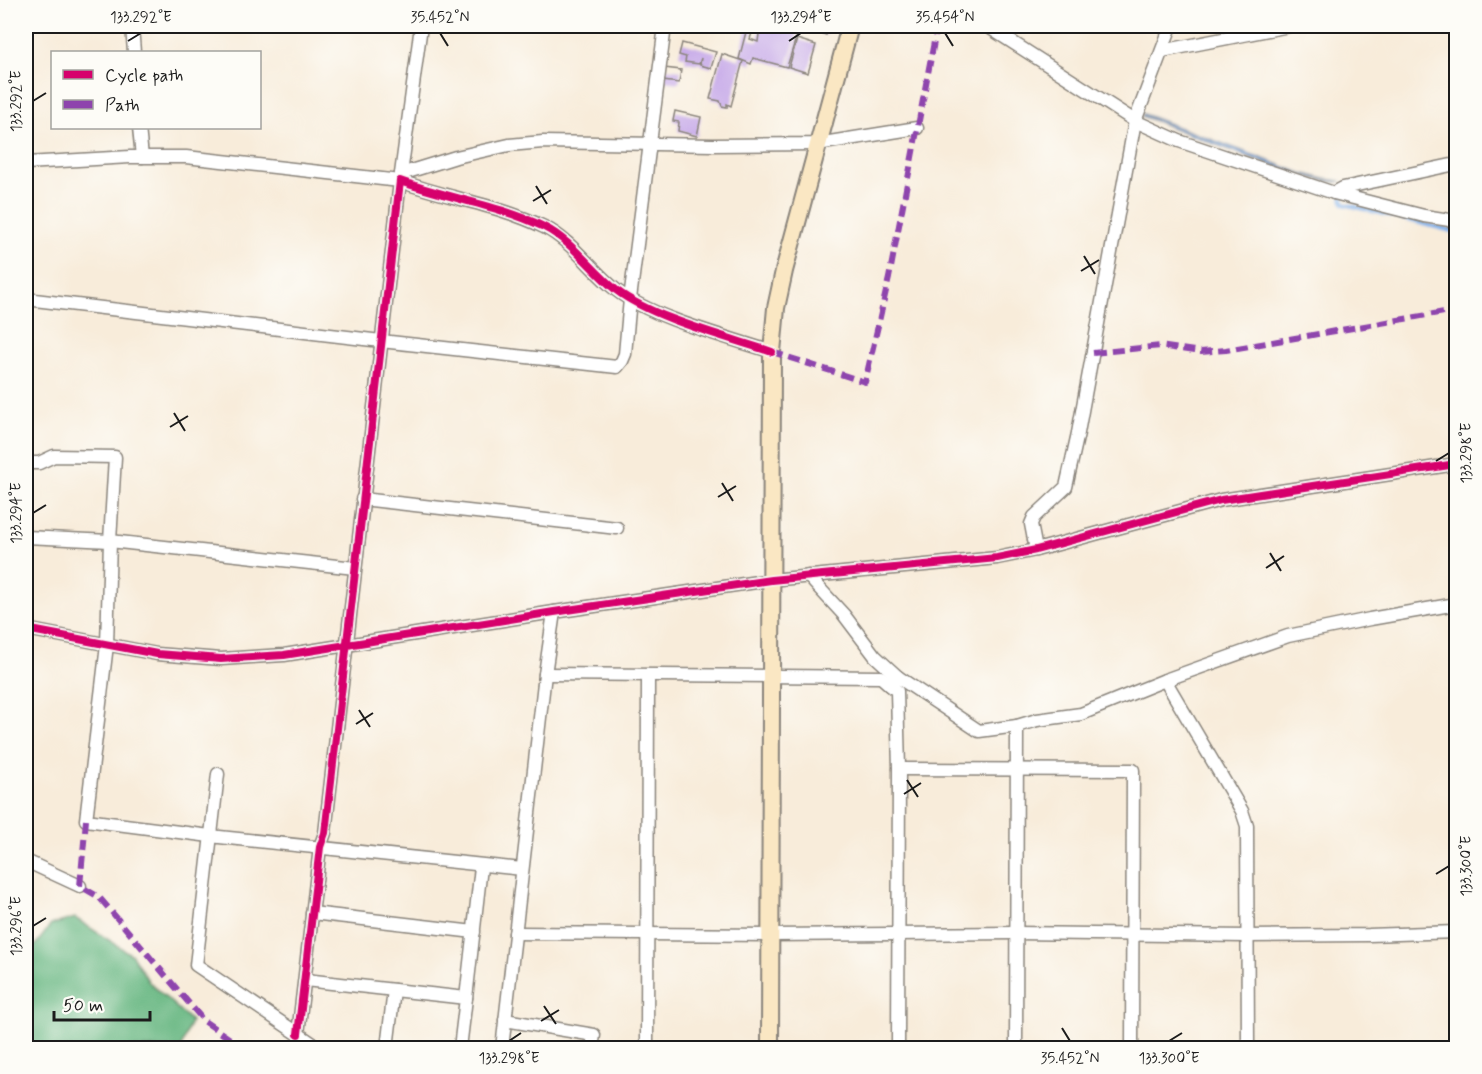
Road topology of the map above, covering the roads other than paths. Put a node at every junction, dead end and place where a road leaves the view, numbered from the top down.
1 (132, 26) edge
2 (421, 26) edge
3 (665, 26) edge
4 (850, 26) edge
5 (987, 26) edge
6 (1172, 26) edge
7 (1289, 26) edge
8 (134, 51) edge
9 (1162, 51) junction
10 (1135, 122) junction
11 (917, 128) dead end
12 (140, 129) edge
13 (650, 144) junction
14 (818, 144) junction
15 (141, 157) junction
16 (26, 163) edge
17 (1456, 164) edge
18 (401, 178) junction
19 (1334, 193) junction
20 (1456, 221) edge
21 (26, 298) edge
22 (630, 299) junction
23 (381, 341) junction
24 (772, 352) junction
25 (26, 463) edge
26 (1456, 465) edge
27 (363, 499) junction
28 (617, 528) dead end
29 (26, 537) edge
30 (110, 541) junction
31 (1036, 550) junction
32 (355, 568) junction
33 (808, 576) junction
34 (771, 580) junction
35 (1456, 604) edge
36 (554, 612) junction
37 (26, 629) edge
38 (106, 645) junction
39 (346, 645) junction
40 (545, 675) junction
41 (771, 676) junction
42 (648, 677) junction
43 (1165, 680) junction
44 (894, 681) junction
45 (1017, 726) junction
46 (899, 769) junction
47 (1017, 770) junction
48 (218, 774) dead end
49 (210, 836) junction
50 (320, 848) junction
51 (26, 861) edge
52 (481, 867) junction
53 (522, 869) junction
54 (80, 886) dead end
55 (312, 913) junction
56 (474, 932) junction
57 (1456, 932) edge
58 (515, 933) junction
59 (646, 933) junction
60 (1016, 933) junction
61 (897, 934) junction
62 (1132, 934) junction
63 (770, 935) junction
64 (1246, 936) junction
65 (304, 980) junction
66 (394, 990) junction
67 (466, 998) junction
68 (505, 1020) junction
69 (298, 1034) junction
70 (319, 1048) edge
71 (387, 1048) edge
72 (460, 1048) edge
73 (502, 1048) edge
74 (592, 1048) edge
75 (647, 1048) edge
76 (770, 1048) edge
77 (898, 1048) edge
78 (1016, 1048) edge
79 (1132, 1048) edge
80 (1248, 1048) edge

1 - 8 street
2 - 18 street
3 - 13 street
4 - 14 street
5 - 10 street
6 - 9 street
7 - 9 street
9 - 10 street
10 - 19 street
10 - 31 street
11 - 14 street
12 - 15 street
13 - 14 street
13 - 18 street
13 - 22 street
14 - 24 street
15 - 16 street
15 - 18 street
17 - 19 street
18 - 22 street
18 - 23 street
19 - 20 street
21 - 23 street
22 - 23 street
22 - 24 street
23 - 27 street
24 - 34 street
25 - 30 street
26 - 31 street
27 - 28 street
27 - 32 street
29 - 30 street
30 - 32 street
30 - 38 street
31 - 33 street
32 - 39 street
33 - 34 street
33 - 44 street
34 - 36 street
34 - 41 street
35 - 43 street
36 - 39 street
36 - 40 street
37 - 38 street
38 - 39 street
38 - 49 street
39 - 50 street
40 - 42 street
40 - 53 street
41 - 42 street
41 - 44 street
41 - 63 street
42 - 59 street
43 - 45 street
43 - 64 street
44 - 45 street
44 - 46 street
45 - 47 street
46 - 47 street
46 - 61 street
47 - 60 street
47 - 62 street
48 - 49 street
49 - 50 street
49 - 69 street
50 - 52 street
50 - 55 street
51 - 54 street
52 - 53 street
52 - 56 street
53 - 58 street
55 - 56 street
55 - 65 street
56 - 67 street
57 - 64 street
58 - 59 street
58 - 68 street
59 - 63 street
59 - 75 street
60 - 61 street
60 - 62 street
60 - 78 street
61 - 63 street
61 - 77 street
62 - 64 street
62 - 79 street
63 - 76 street
64 - 80 street
65 - 66 street
65 - 69 street
66 - 67 street
66 - 71 street
67 - 72 street
68 - 73 street
68 - 74 street
69 - 70 street

